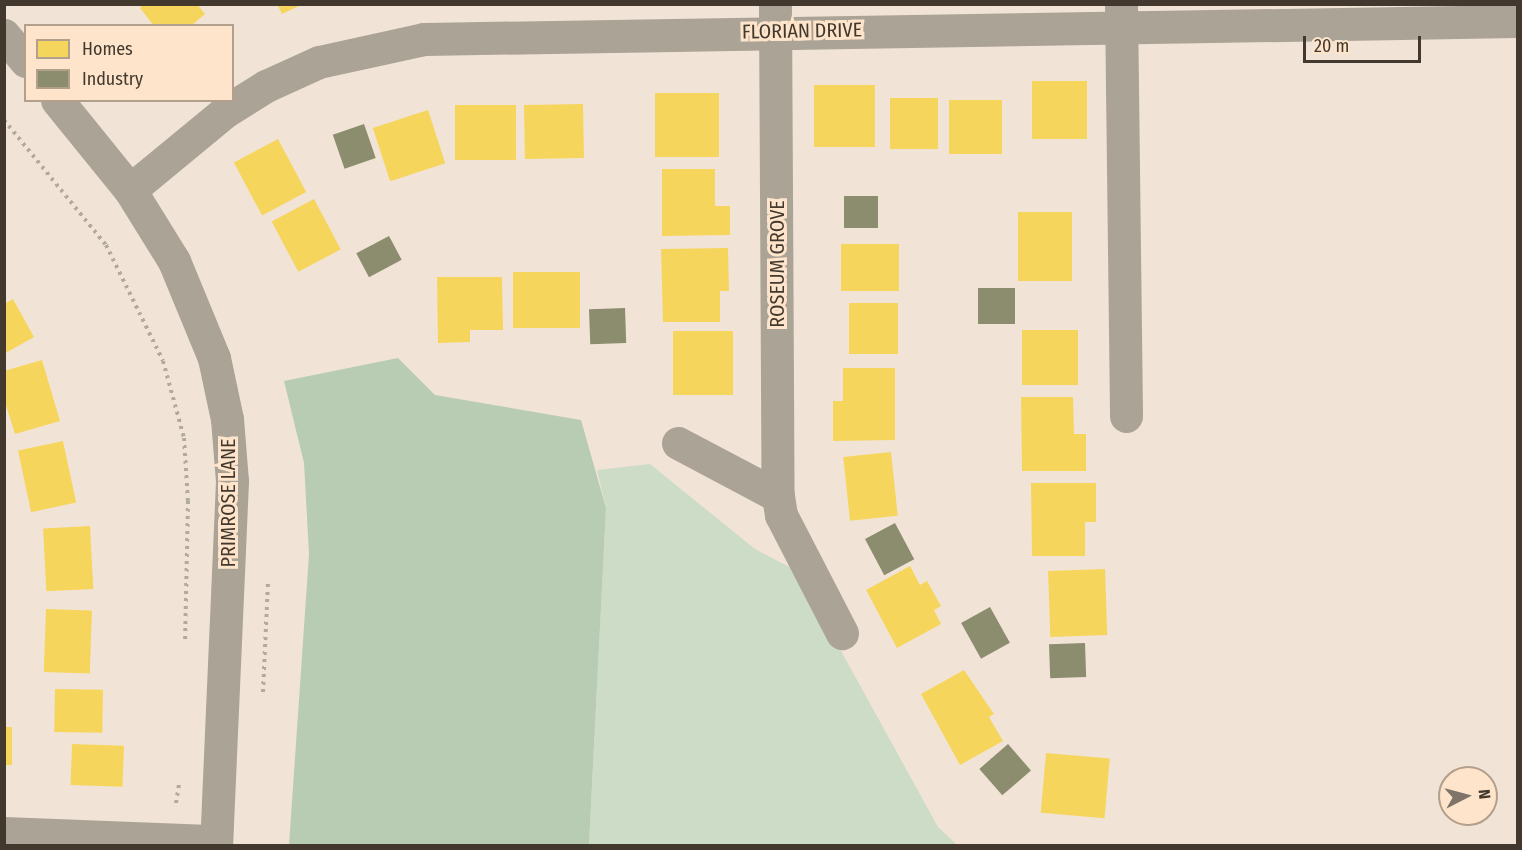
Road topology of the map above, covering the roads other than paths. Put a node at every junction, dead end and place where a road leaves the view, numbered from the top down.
1 (1121, 15) edge
2 (775, 18) edge
3 (1518, 21) edge
4 (4, 35) edge
5 (24, 59) edge
6 (59, 102) edge
7 (130, 190) junction
8 (1126, 416) dead end
9 (678, 443) dead end
10 (778, 496) junction
11 (842, 633) dead end
12 (4, 833) edge
13 (216, 843) edge

1 - 2 street, FLORIAN DRIVE
1 - 3 street, FLORIAN DRIVE
1 - 8 street
2 - 7 street, FLORIAN DRIVE
2 - 10 street, ROSEUM GROVE
4 - 5 street
6 - 7 street, PRIMROSE LANE
7 - 13 street, PRIMROSE LANE
9 - 10 street
10 - 11 street, ROSEUM GROVE
12 - 13 street

